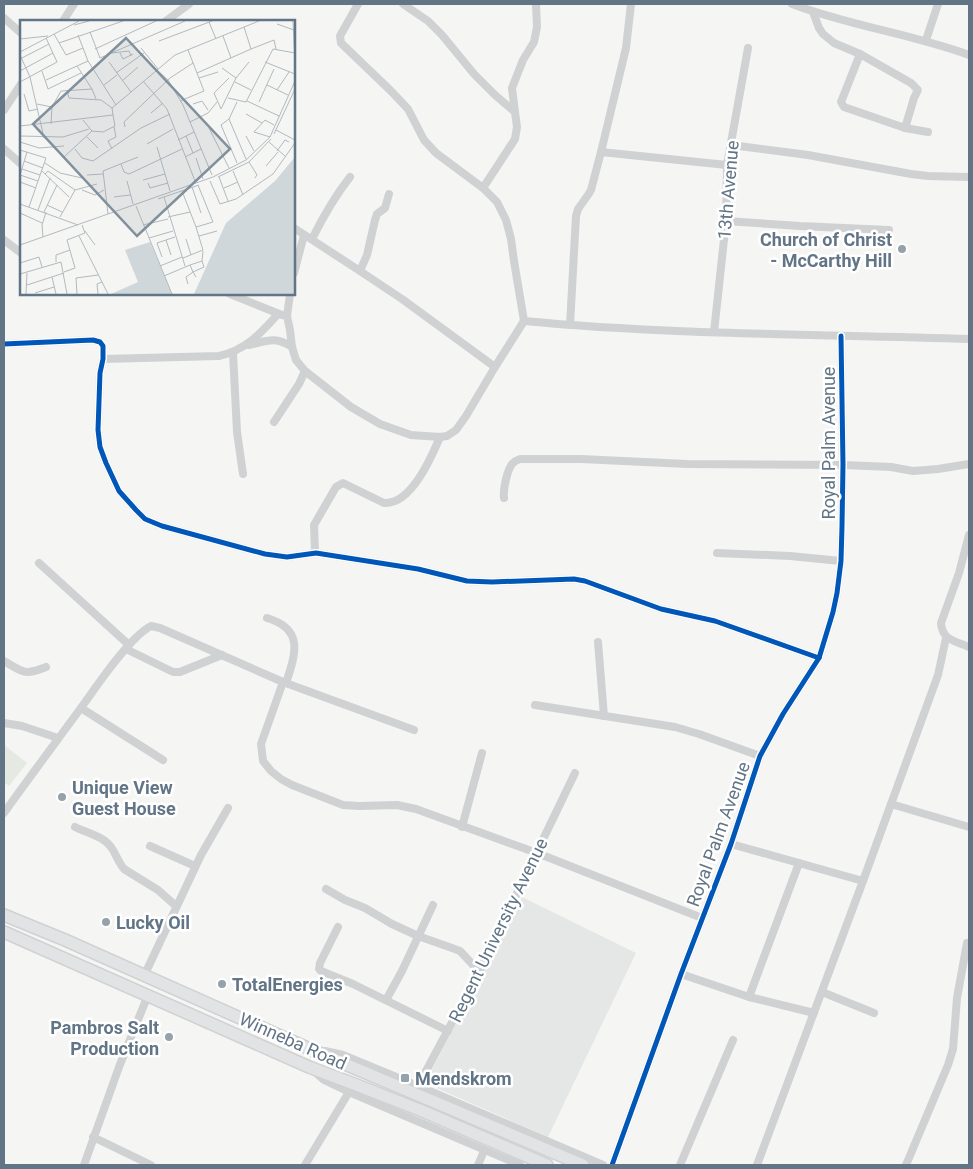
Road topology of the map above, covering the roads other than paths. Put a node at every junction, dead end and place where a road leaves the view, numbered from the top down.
1 (74, 4) edge
2 (190, 4) edge
3 (358, 4) edge
4 (403, 4) edge
5 (536, 4) edge
6 (630, 4) edge
7 (792, 4) edge
8 (938, 4) edge
9 (813, 12) junction
10 (4, 18) edge
11 (64, 20) edge
12 (167, 20) edge
13 (20, 32) edge
14 (926, 40) junction
15 (748, 48) dead end
16 (860, 54) junction
17 (969, 55) edge
18 (20, 86) edge
19 (4, 110) edge
20 (515, 112) junction
21 (905, 128) junction
22 (928, 132) dead end
23 (731, 145) junction
24 (4, 149) edge
25 (601, 152) junction
26 (20, 163) edge
27 (727, 165) junction
28 (350, 177) dead end
29 (969, 177) edge
30 (483, 188) junction
31 (389, 194) dead end
32 (726, 221) junction
33 (295, 229) edge
34 (889, 230) dead end
35 (304, 235) junction
36 (312, 239) junction
37 (4, 240) edge
38 (20, 252) edge
39 (295, 269) edge
40 (360, 271) junction
41 (232, 295) edge
42 (290, 295) edge
43 (278, 314) junction
44 (287, 316) junction
45 (524, 321) junction
46 (570, 325) junction
47 (714, 332) junction
48 (841, 336) junction
49 (969, 340) edge
50 (4, 344) edge
51 (247, 345) junction
52 (292, 346) junction
53 (233, 353) junction
54 (103, 359) junction
55 (494, 367) junction
56 (305, 371) junction
57 (274, 422) dead end
58 (440, 437) junction
59 (969, 464) edge
60 (843, 465) junction
61 (243, 474) dead end
62 (504, 498) dead end
63 (969, 535) edge
64 (316, 553) junction
65 (717, 553) dead end
66 (840, 561) junction
67 (39, 563) dead end
68 (267, 618) dead end
69 (946, 638) junction
70 (598, 642) dead end
71 (128, 647) junction
72 (969, 647) edge
73 (222, 655) junction
74 (819, 658) junction
75 (4, 661) edge
76 (46, 667) dead end
77 (285, 682) junction
78 (536, 705) dead end
79 (81, 708) junction
80 (604, 716) junction
81 (4, 722) edge
82 (414, 730) dead end
83 (58, 738) junction
84 (482, 753) dead end
85 (760, 756) junction
86 (164, 760) dead end
87 (575, 773) dead end
88 (890, 804) junction
89 (228, 808) dead end
90 (4, 813) edge
91 (462, 826) junction
92 (75, 827) dead end
93 (969, 827) edge
94 (731, 844) junction
95 (150, 846) dead end
96 (537, 853) junction
97 (799, 863) junction
98 (196, 866) junction
99 (863, 881) junction
100 (326, 889) dead end
101 (433, 905) dead end
102 (176, 906) junction
103 (4, 915) edge
104 (702, 918) junction
105 (338, 928) dead end
106 (4, 932) edge
107 (418, 936) junction
108 (65, 940) junction
109 (967, 943) dead end
110 (62, 958) junction
111 (480, 970) junction
112 (680, 974) junction
113 (144, 976) junction
114 (822, 992) junction
115 (148, 995) junction
116 (749, 997) junction
117 (386, 1000) junction
118 (814, 1013) junction
119 (874, 1013) dead end
120 (448, 1031) junction
121 (733, 1040) dead end
122 (312, 1050) junction
123 (309, 1068) junction
124 (418, 1086) junction
125 (349, 1092) junction
126 (93, 1137) junction
127 (484, 1150) junction
128 (84, 1165) edge
129 (151, 1165) edge
130 (305, 1165) edge
131 (478, 1165) edge
132 (520, 1165) edge
133 (547, 1165) edge
134 (582, 1165) edge
135 (603, 1165) edge
136 (612, 1165) edge
137 (680, 1165) edge
138 (757, 1165) edge
139 (906, 1165) edge

1 - 11 street
2 - 12 street
3 - 30 street
4 - 20 street
5 - 20 street
6 - 25 street
7 - 9 street
8 - 14 street
9 - 14 street
9 - 16 street
10 - 13 street
14 - 17 street
15 - 23 street, 13th Avenue
16 - 21 street
16 - 21 street
18 - 19 street
20 - 30 street
21 - 22 street
23 - 27 street, 13th Avenue
23 - 29 street
24 - 26 street
25 - 27 street
25 - 46 street
27 - 32 street, 13th Avenue
28 - 36 street
30 - 45 street
31 - 40 street
32 - 34 street
32 - 47 street, 13th Avenue
33 - 35 street
35 - 36 street
35 - 39 street
36 - 40 street
37 - 38 street
40 - 55 street
41 - 43 street
42 - 44 street
43 - 44 street
43 - 51 street
44 - 52 street
45 - 46 street
45 - 55 street
46 - 47 street
47 - 48 street
48 - 49 street
48 - 60 street, Royal Palm Avenue
50 - 54 street
51 - 52 street
51 - 53 street
52 - 56 street
53 - 54 street
53 - 61 street
54 - 64 street
55 - 58 street
56 - 57 street
56 - 58 street
58 - 64 street
59 - 60 street
60 - 62 street
60 - 66 street, Royal Palm Avenue
63 - 69 street
64 - 74 street
65 - 66 street
66 - 74 street, Royal Palm Avenue
67 - 71 street
68 - 77 street
69 - 72 street
69 - 88 street
70 - 80 street
71 - 73 street
71 - 73 street
71 - 79 street
73 - 77 street
74 - 85 street, Royal Palm Avenue
75 - 76 street
77 - 82 street
77 - 91 street
78 - 80 street
79 - 83 street
79 - 86 street
80 - 85 street
81 - 83 street
83 - 90 street
84 - 91 street
85 - 94 street, Royal Palm Avenue
87 - 96 street, Regent University Avenue
88 - 93 street
88 - 99 street
89 - 98 street
91 - 96 street
92 - 102 street
94 - 97 street
94 - 104 street, Royal Palm Avenue
95 - 98 street
96 - 104 street
96 - 111 street, Regent University Avenue
97 - 99 street
97 - 116 street
98 - 102 street
99 - 114 street
100 - 107 street
101 - 107 street
102 - 113 street
103 - 108 highway, Winneba Road
104 - 112 street, Royal Palm Avenue
105 - 117 street
106 - 110 highway, Winneba Road
107 - 111 street
107 - 117 street
108 - 110 highway
108 - 113 highway, Winneba Road
109 - 139 street
110 - 115 highway, Winneba Road
111 - 120 street, Regent University Avenue
112 - 116 street
112 - 136 street, Royal Palm Avenue
113 - 122 highway, Winneba Road
114 - 118 street
114 - 119 street
115 - 123 highway, Winneba Road
115 - 126 street
116 - 118 street
117 - 120 street
118 - 138 street
120 - 124 street, Regent University Avenue
121 - 137 street
122 - 124 street
122 - 134 highway, Winneba Road
123 - 125 street
123 - 133 highway, Winneba Road
124 - 135 street
125 - 127 street
125 - 130 street
126 - 128 street
126 - 129 street
127 - 131 street
127 - 132 street

